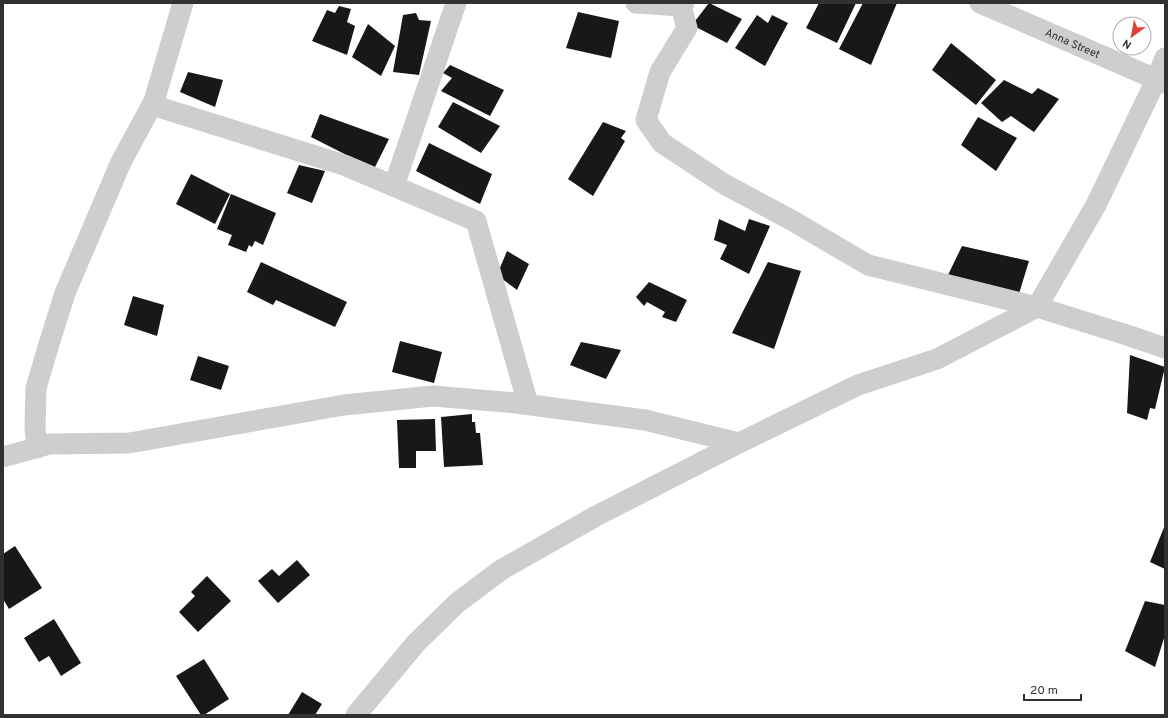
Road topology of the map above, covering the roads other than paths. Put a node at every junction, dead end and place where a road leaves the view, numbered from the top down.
1 (183, 3) edge
2 (456, 3) edge
3 (636, 3) edge
4 (980, 3) edge
5 (682, 5) edge
6 (1165, 58) edge
7 (1161, 82) edge
8 (152, 105) junction
9 (394, 186) junction
10 (1037, 307) junction
11 (1165, 348) edge
12 (528, 404) junction
13 (739, 443) junction
14 (37, 448) junction
15 (3, 457) edge
16 (356, 715) edge

1 - 8 street
2 - 9 street
3 - 5 street
4 - 7 street, Anna Street
5 - 10 street
6 - 7 street
7 - 10 street
8 - 9 street
8 - 14 street
9 - 12 street
10 - 11 street
10 - 13 street
12 - 13 street
12 - 14 street
13 - 16 street
14 - 15 street

